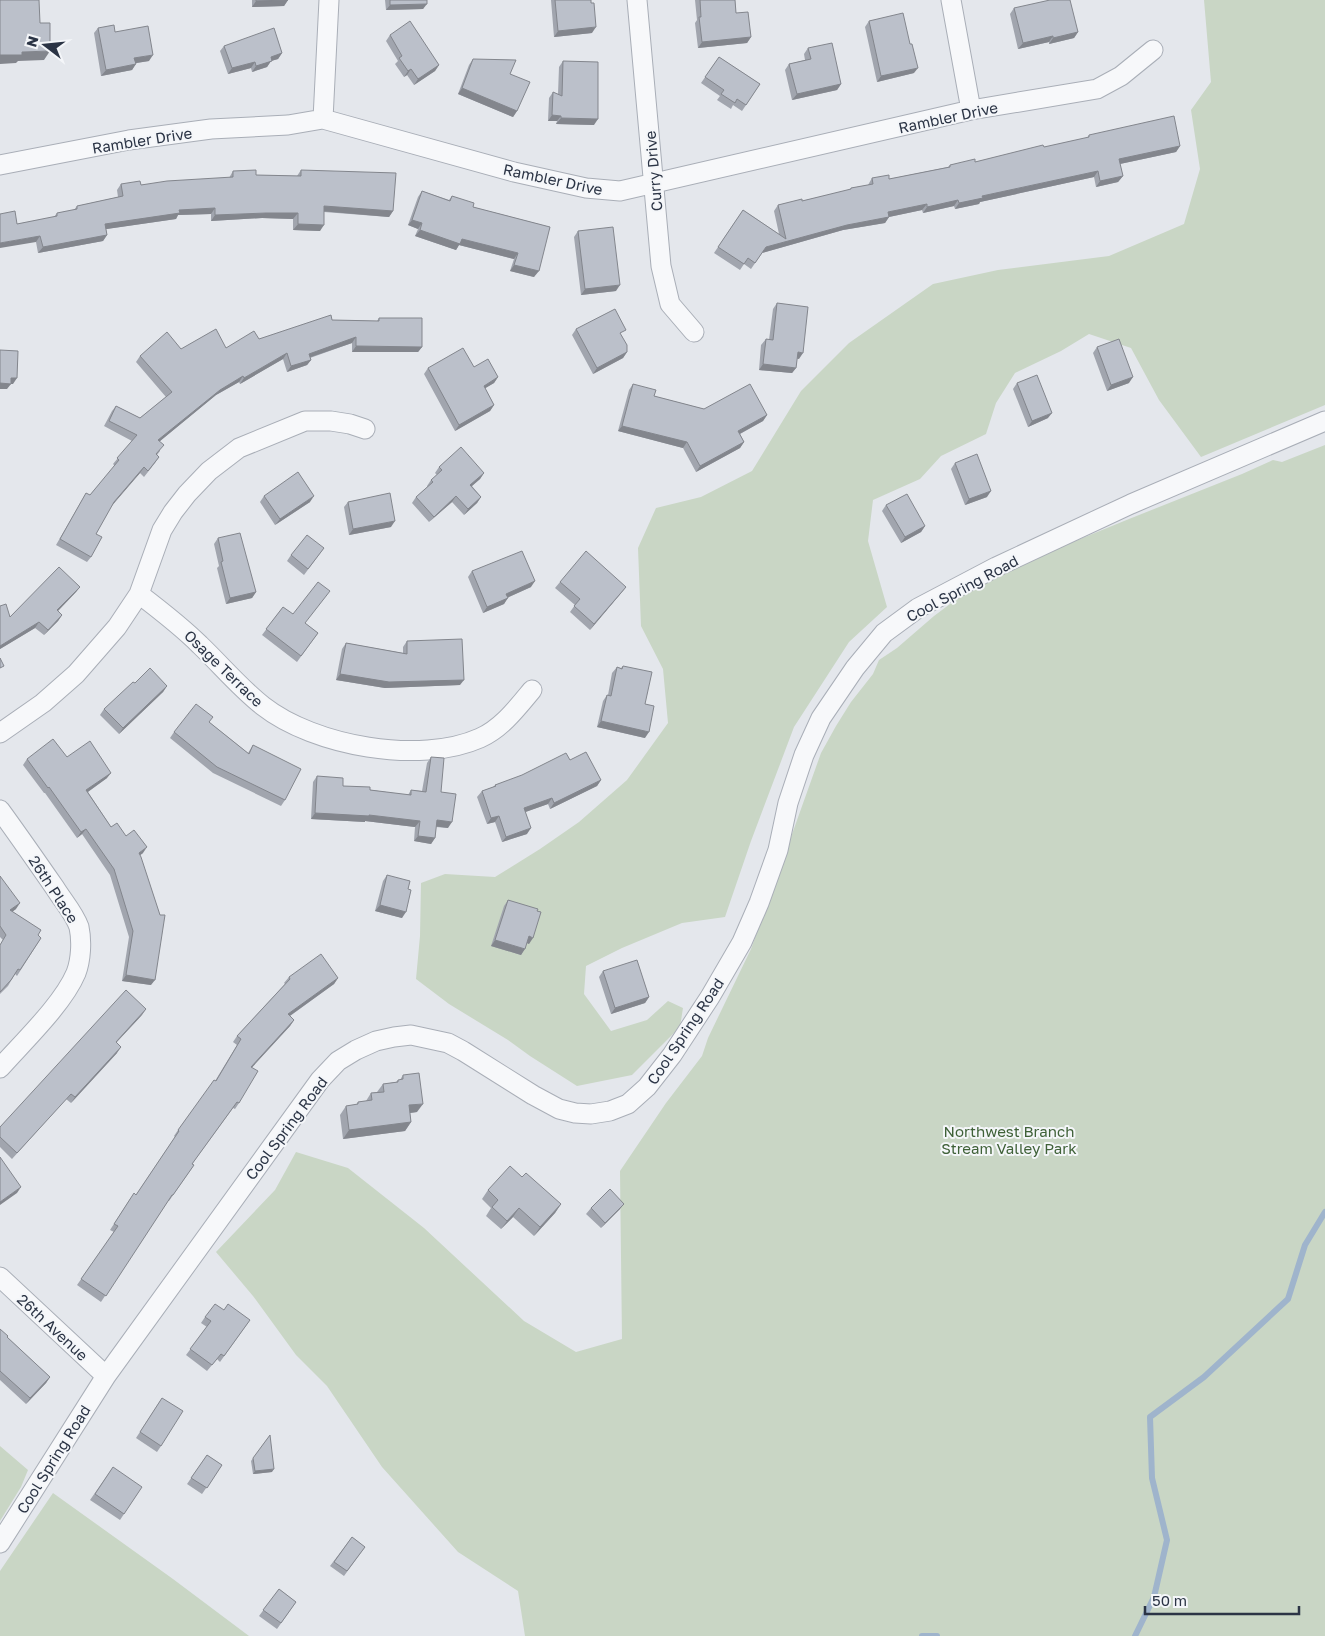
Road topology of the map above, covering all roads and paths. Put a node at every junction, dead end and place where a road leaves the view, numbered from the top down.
1 (329, 0) edge
2 (637, 0) edge
3 (951, 0) edge
4 (1153, 50) dead end
5 (971, 110) junction
6 (323, 119) junction
7 (0, 165) edge
8 (654, 183) junction
9 (694, 332) dead end
10 (1325, 421) edge
11 (365, 429) dead end
12 (139, 594) junction
13 (532, 690) dead end
14 (0, 733) edge
15 (0, 810) edge
16 (0, 1068) edge
17 (0, 1277) edge
18 (106, 1376) junction
19 (0, 1543) edge

1 - 6 street
2 - 8 street, Curry Drive
3 - 5 street
4 - 5 street, Rambler Drive
5 - 8 street, Rambler Drive
6 - 7 street, Rambler Drive
6 - 8 street, Rambler Drive
8 - 9 street, Curry Drive
10 - 18 street, Cool Spring Road
11 - 12 street
12 - 13 street, Osage Terrace
12 - 14 street
15 - 16 street, 26th Place
17 - 18 street, 26th Avenue
18 - 19 street, Cool Spring Road

